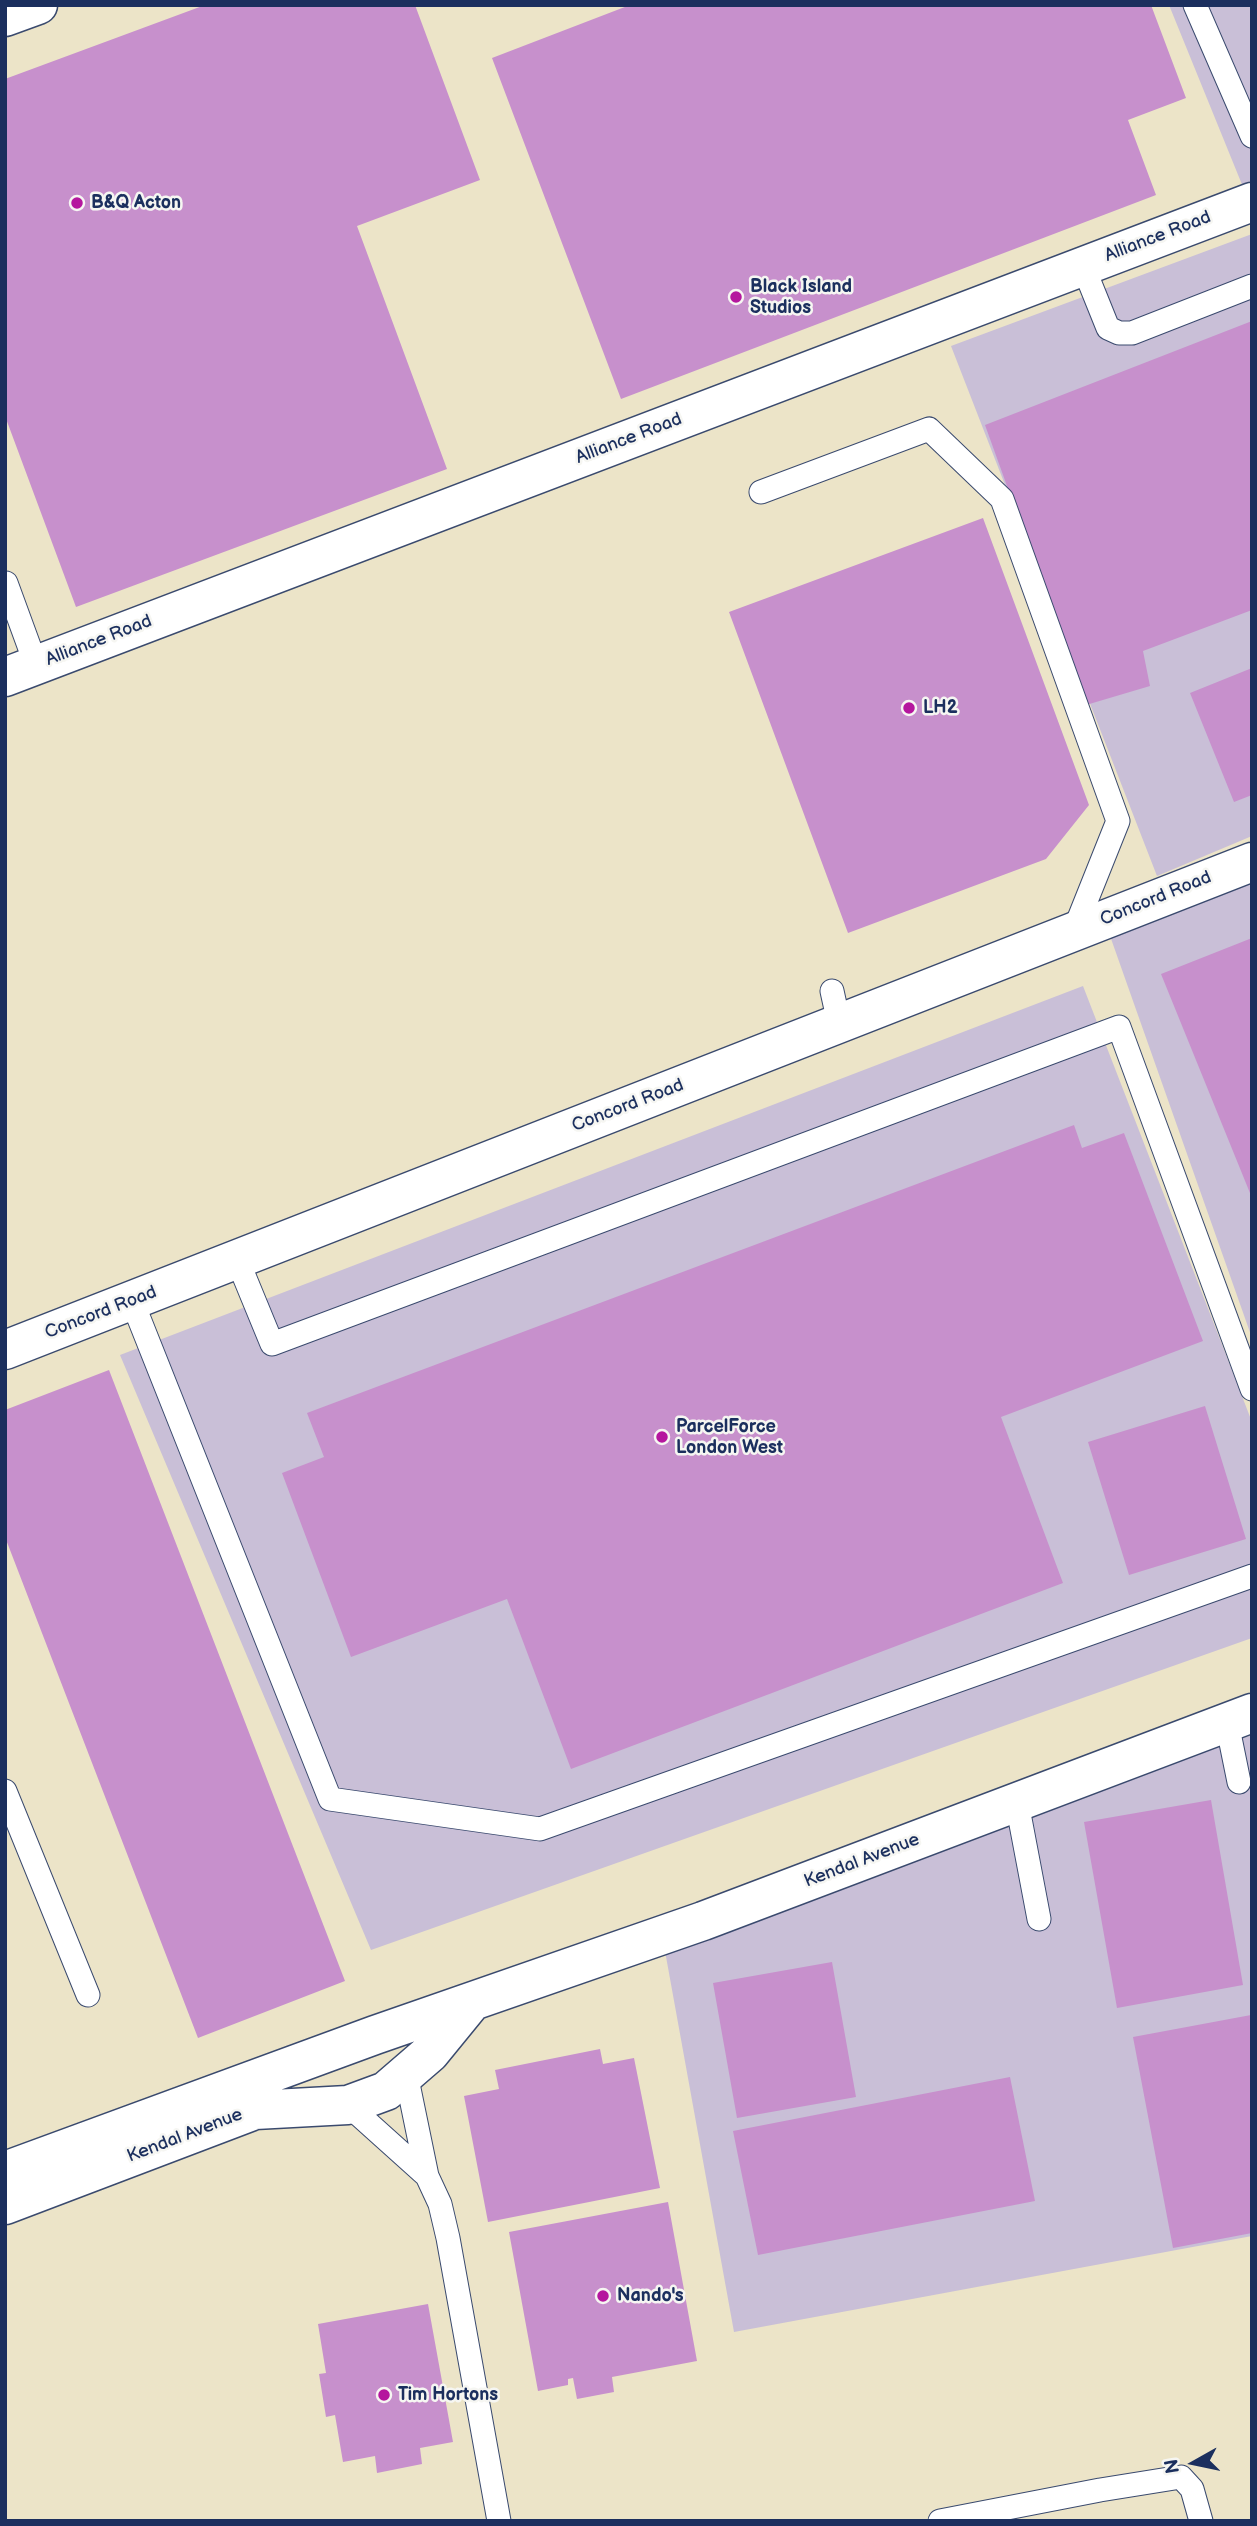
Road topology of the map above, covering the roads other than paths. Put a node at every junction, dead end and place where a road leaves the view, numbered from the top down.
1 (38, 5) edge
2 (1195, 5) edge
3 (5, 17) edge
4 (1252, 136) edge
5 (1252, 202) edge
6 (1083, 266) junction
7 (1252, 286) edge
8 (761, 492) dead end
9 (6, 583) edge
10 (21, 671) edge
11 (1252, 862) edge
12 (1074, 932) junction
13 (237, 1259) junction
14 (132, 1301) junction
15 (5, 1350) edge
16 (1252, 1389) edge
17 (1252, 1576) edge
18 (1239, 1718) edge
19 (1239, 1782) dead end
20 (5, 1791) edge
21 (1017, 1803) junction
22 (1040, 1919) dead end
23 (88, 1995) dead end
24 (470, 2004) junction
25 (375, 2035) junction
26 (406, 2074) junction
27 (348, 2105) junction
28 (5, 2171) edge
29 (427, 2176) junction
30 (5, 2205) edge
31 (499, 2521) edge
32 (940, 2521) edge
33 (1201, 2521) edge

1 - 3 street
2 - 4 lane
5 - 6 street, Alliance Road
6 - 7 lane
6 - 10 street, Alliance Road
8 - 12 lane
9 - 10 lane
11 - 12 street, Concord Road
12 - 13 street, Concord Road
13 - 14 street, Concord Road
13 - 16 lane
14 - 15 street, Concord Road
14 - 17 lane
18 - 19 lane
18 - 21 street, Kendal Avenue
20 - 23 lane
21 - 22 lane
21 - 24 street, Kendal Avenue
24 - 25 street, Kendal Avenue
24 - 26 street, Kendal Avenue
25 - 26 street
25 - 28 street, Kendal Avenue
26 - 27 street, Kendal Avenue
26 - 29 lane
27 - 29 lane
27 - 30 street, Kendal Avenue
29 - 31 lane
32 - 33 lane

